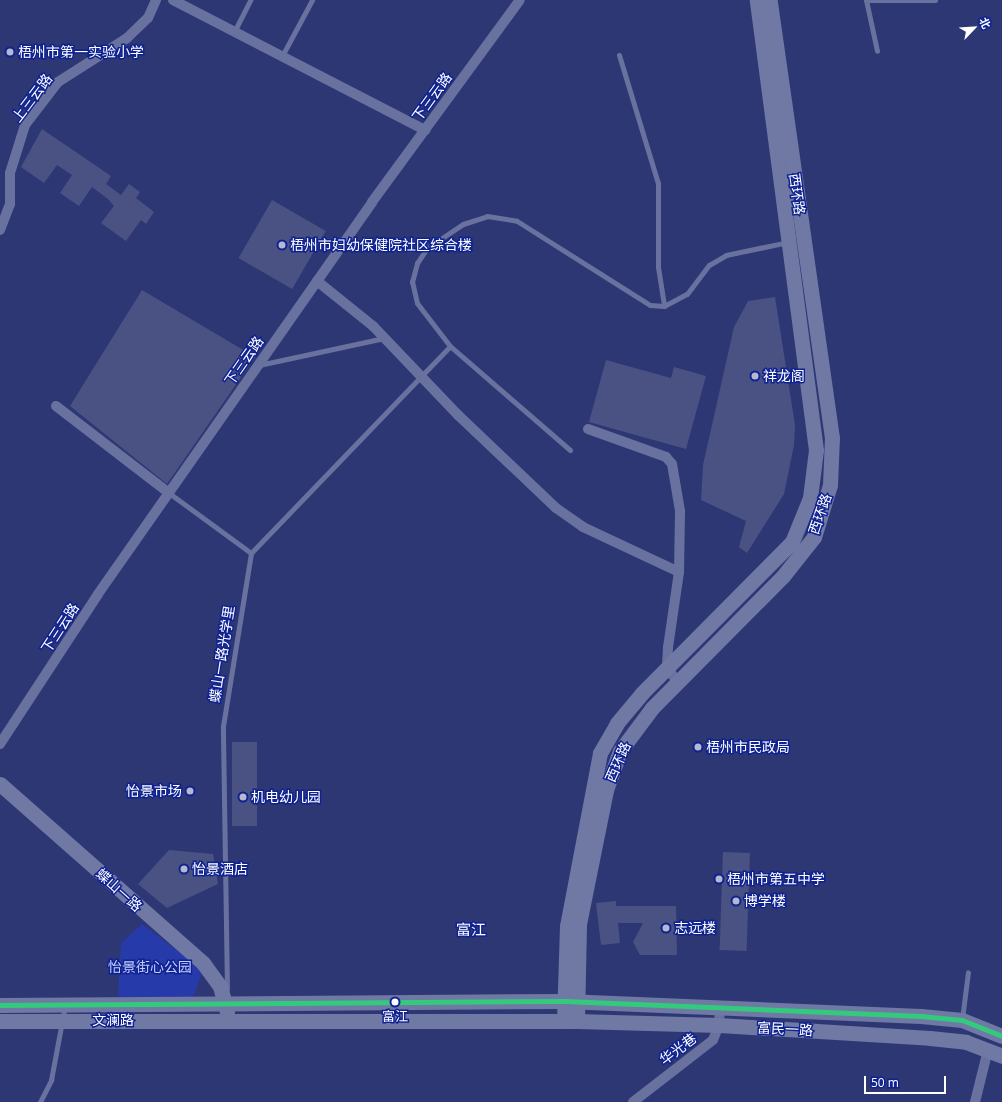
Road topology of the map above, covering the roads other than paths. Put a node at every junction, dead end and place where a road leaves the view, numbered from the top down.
1 (156, 0) edge
2 (173, 0) edge
3 (250, 0) edge
4 (312, 0) edge
5 (520, 0) edge
6 (757, 0) edge
7 (770, 0) edge
8 (866, 0) edge
9 (935, 0) edge
10 (234, 32) junction
11 (877, 51) dead end
12 (619, 55) dead end
13 (282, 56) junction
14 (425, 130) junction
15 (0, 230) edge
16 (789, 242) junction
17 (317, 281) junction
18 (664, 306) junction
19 (385, 338) junction
20 (450, 346) junction
21 (258, 365) junction
22 (421, 376) junction
23 (56, 406) dead end
24 (588, 429) dead end
25 (570, 450) dead end
26 (169, 493) junction
27 (251, 553) junction
28 (679, 572) junction
29 (667, 668) junction
30 (677, 681) junction
31 (0, 744) edge
32 (0, 784) edge
33 (968, 972) dead end
34 (571, 1001) junction
35 (228, 1004) junction
36 (0, 1005) edge
37 (720, 1007) junction
38 (64, 1012) junction
39 (226, 1020) junction
40 (962, 1020) junction
41 (0, 1021) edge
42 (571, 1021) junction
43 (719, 1025) junction
44 (1002, 1036) edge
45 (988, 1050) junction
46 (1002, 1056) edge
47 (40, 1102) edge
48 (633, 1102) edge
49 (975, 1102) edge

1 - 15 street, 上三云路
2 - 10 street
3 - 10 lane
4 - 13 lane
5 - 14 street, 下三云路
6 - 16 main road, 西环路
7 - 30 main road, 西环路
8 - 9 lane
8 - 11 lane
10 - 13 street
12 - 18 lane
13 - 14 street
14 - 17 street, 下三云路
16 - 18 lane
16 - 29 main road, 西环路
17 - 19 street
17 - 21 street, 下三云路
18 - 20 lane
19 - 21 lane
19 - 22 street
20 - 22 lane
20 - 25 lane
21 - 26 street, 下三云路
22 - 27 lane
22 - 28 street
23 - 26 street
24 - 28 street
26 - 27 lane
26 - 31 street, 下三云路
27 - 35 lane, 蝶山一路光学里
28 - 29 street
29 - 30 street
29 - 34 main road, 西环路
30 - 34 main road, 西环路
32 - 35 main road, 蝶山一路
33 - 40 lane
34 - 35 main road, 富民一路
34 - 37 main road, 富民一路
34 - 42 main road
35 - 38 main road, 文澜路
35 - 39 main road
36 - 38 main road, 文澜路
37 - 40 main road, 富民一路
37 - 43 street, 华光巷
38 - 39 main road, 文澜路
38 - 41 main road, 文澜路
38 - 47 lane
39 - 42 main road, 文澜路
40 - 44 main road, 富民一路
42 - 43 main road, 富民一路
43 - 45 main road, 富民一路
43 - 48 street, 华光巷
45 - 46 main road, 富民一路
45 - 49 street

